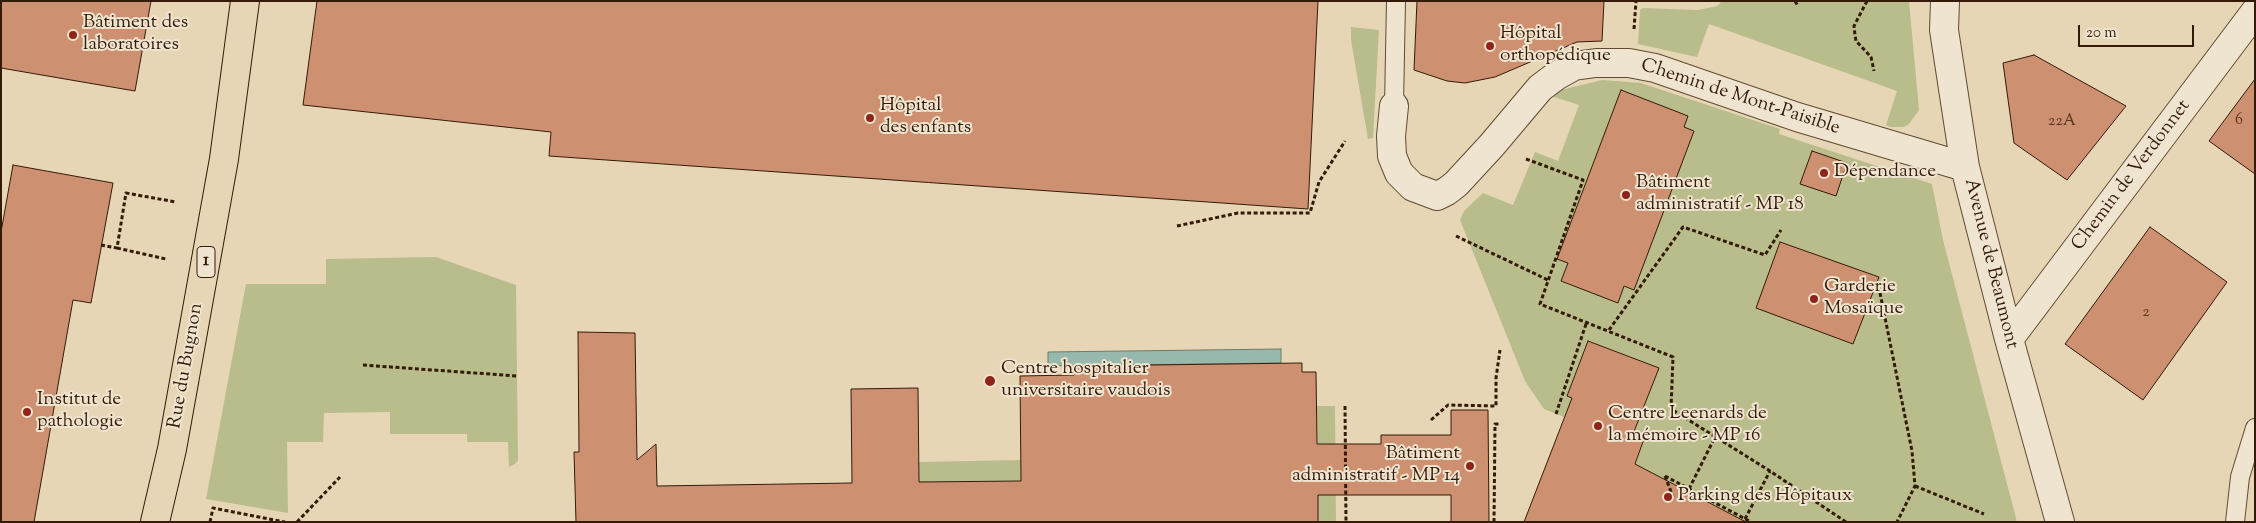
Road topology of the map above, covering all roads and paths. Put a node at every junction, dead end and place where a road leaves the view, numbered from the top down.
1 (245, 1) edge
2 (1396, 1) edge
3 (1636, 1) edge
4 (1795, 1) edge
5 (1867, 1) edge
6 (1945, 1) edge
7 (1798, 6) dead end
8 (2255, 12) edge
9 (1634, 39) dead end
10 (1874, 71) dead end
11 (1394, 106) joint
12 (1345, 142) dead end
13 (1492, 145) junction
14 (1965, 167) junction
15 (176, 202) dead end
16 (1177, 226) dead end
17 (1781, 230) dead end
18 (1456, 236) dead end
19 (102, 245) dead end
20 (117, 248) junction
21 (166, 258) dead end
22 (1548, 280) junction
23 (1880, 293) dead end
24 (1587, 321) junction
25 (1609, 330) junction
26 (2009, 339) junction
27 (1500, 350) dead end
28 (363, 365) dead end
29 (517, 376) dead end
30 (1345, 406) dead end
31 (1556, 414) dead end
32 (1432, 420) dead end
33 (1500, 424) dead end
34 (2255, 428) edge
35 (1715, 437) junction
36 (1770, 471) junction
37 (340, 477) dead end
38 (1915, 486) junction
39 (1689, 490) junction
40 (1673, 497) dead end
41 (1984, 514) dead end
42 (1745, 519) junction
43 (155, 522) edge
44 (210, 522) edge
45 (285, 522) edge
46 (297, 522) edge
47 (1346, 522) edge
48 (1494, 522) edge
49 (1751, 522) edge
50 (1846, 522) edge
51 (1897, 522) edge
52 (2060, 522) edge
53 (2235, 522) edge

1 - 43 main road, Rue du Bugnon / 1
2 - 11 lane
3 - 9 path
4 - 7 path
5 - 10 path
6 - 14 street, Avenue de Beaumont
8 - 26 street, Chemin de Verdonnet
11 - 13 street, Chemin de Mont-Paisible
12 - 16 path
13 - 14 street, Chemin de Mont-Paisible
13 - 22 path
14 - 26 street, Avenue de Beaumont
15 - 20 path
17 - 25 path
18 - 22 path
19 - 20 path
20 - 21 path
22 - 24 path
23 - 38 path
24 - 25 path
24 - 31 path
25 - 35 path
26 - 52 street, Avenue de Beaumont
27 - 32 path
28 - 29 path
30 - 47 path
33 - 48 path
34 - 53 lane
35 - 36 path
35 - 39 path
36 - 42 path
36 - 50 path
37 - 46 path
38 - 41 path
38 - 51 path
39 - 40 path
39 - 42 path
42 - 49 path
44 - 45 path

